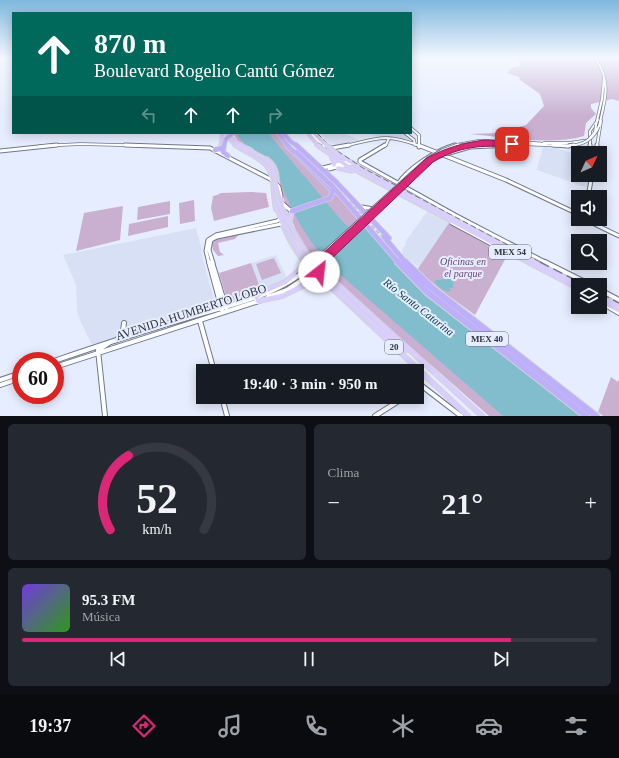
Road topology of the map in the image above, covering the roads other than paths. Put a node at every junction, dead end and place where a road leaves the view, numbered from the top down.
1 (604, 77) edge
2 (599, 119) junction
3 (412, 130) edge
4 (222, 134) edge
5 (228, 134) edge
6 (228, 134) edge
7 (232, 134) edge
8 (280, 134) edge
9 (280, 134) edge
10 (284, 134) edge
11 (310, 134) edge
12 (311, 134) edge
13 (315, 134) edge
14 (407, 134) edge
15 (389, 138) junction
16 (590, 140) junction
17 (290, 141) junction
18 (313, 141) junction
19 (232, 142) junction
20 (598, 142) junction
21 (542, 143) junction
22 (456, 144) junction
23 (522, 144) junction
24 (415, 145) junction
25 (242, 146) junction
26 (567, 146) junction
27 (590, 146) edge
28 (597, 146) edge
29 (420, 147) junction
30 (220, 148) junction
31 (462, 148) junction
32 (331, 149) junction
33 (0, 151) edge
34 (248, 151) junction
35 (297, 151) junction
36 (450, 152) junction
37 (433, 153) junction
38 (328, 154) junction
39 (441, 155) junction
40 (228, 156) junction
41 (451, 158) junction
42 (347, 164) junction
43 (318, 165) junction
44 (307, 166) junction
45 (334, 167) junction
46 (323, 170) junction
47 (358, 172) junction
48 (317, 176) junction
49 (331, 177) junction
50 (271, 179) junction
51 (272, 186) junction
52 (335, 186) junction
53 (397, 187) junction
54 (339, 193) junction
55 (330, 198) junction
56 (350, 201) tunnel mouth
57 (358, 205) junction
58 (374, 210) junction
59 (292, 211) junction
60 (571, 212) edge
61 (571, 212) edge
62 (356, 214) junction
63 (370, 217) junction
64 (442, 217) junction
65 (282, 218) junction
66 (454, 219) junction
67 (281, 224) junction
68 (290, 224) junction
69 (599, 226) edge
70 (602, 226) edge
71 (285, 228) junction
72 (619, 235) edge
73 (296, 236) junction
74 (384, 237) tunnel mouth
75 (394, 256) junction
76 (322, 258) junction
77 (302, 260) junction
78 (404, 261) junction
79 (319, 278) junction
80 (577, 278) edge
81 (571, 281) edge
82 (571, 285) edge
83 (607, 294) edge
84 (257, 299) junction
85 (607, 300) edge
86 (619, 300) edge
87 (607, 304) edge
88 (607, 305) edge
89 (619, 306) edge
90 (223, 308) junction
91 (619, 310) edge
92 (225, 313) junction
93 (619, 313) edge
94 (184, 319) junction
95 (200, 321) junction
96 (124, 324) dead end
97 (155, 328) junction
98 (173, 328) junction
99 (161, 332) junction
100 (117, 340) junction
101 (111, 342) junction
102 (408, 351) junction
103 (98, 352) junction
104 (64, 358) edge
105 (64, 364) edge
106 (212, 364) edge
107 (12, 376) edge
108 (1, 380) edge
109 (12, 381) edge
110 (0, 385) edge
111 (424, 388) edge
112 (224, 404) edge
113 (394, 404) edge
114 (106, 416) edge
115 (227, 416) edge
116 (375, 416) edge
117 (461, 416) edge
118 (468, 416) edge
119 (482, 416) edge
120 (586, 416) edge
121 (596, 416) edge

1 - 2 main road
2 - 16 main road
2 - 20 main road
2 - 26 main road, bridge
3 - 29 main road
4 - 30 main road
5 - 19 main road
6 - 25 main road
7 - 30 highway, bridge
8 - 35 highway, MEX 40
9 - 44 highway
10 - 17 highway, MEX 40
11 - 18 main road, MEX 54
12 - 15 main road
13 - 42 main road, MEX 54, bridge
14 - 24 main road
15 - 24 main road
15 - 32 main road
15 - 53 main road
16 - 20 main road
16 - 21 main road
16 - 27 main road
17 - 35 highway, MEX 40
17 - 43 highway
18 - 32 main road
18 - 38 main road, MEX 54
19 - 34 main road
19 - 50 main road
20 - 28 main road
21 - 23 main road
21 - 26 main road
22 - 23 main road
22 - 31 main road
22 - 37 main road
23 - 26 main road
23 - 31 main road
23 - 76 main road, bridge
24 - 29 main road
25 - 34 main road
25 - 50 main road
29 - 37 main road
30 - 33 main road
30 - 40 main road
30 - 40 highway
31 - 36 main road
32 - 42 main road
34 - 65 main road, 20, bridge
34 - 71 main road, 20, bridge
35 - 52 highway, MEX 40, bridge
36 - 39 main road
36 - 41 main road
37 - 39 main road
37 - 53 main road
38 - 42 main road, MEX 54
38 - 45 main road
39 - 41 main road
39 - 53 main road
39 - 60 main road
40 - 50 main road
41 - 61 main road
42 - 45 main road
42 - 47 main road, MEX 54
42 - 53 main road, MEX 54
43 - 45 main road
43 - 46 highway
44 - 46 main road
44 - 48 highway
45 - 46 main road
45 - 47 main road
45 - 49 main road
46 - 48 main road
46 - 49 highway
47 - 53 main road, MEX 54
48 - 55 highway
49 - 57 highway
50 - 51 main road
50 - 59 main road
51 - 65 main road
51 - 68 main road
52 - 54 highway, MEX 40
52 - 56 highway, MEX 40
53 - 58 main road
53 - 64 main road, MEX 54
53 - 66 main road, MEX 54
53 - 80 main road
54 - 62 highway, MEX 40
54 - 63 highway
55 - 59 highway
55 - 62 highway
57 - 58 main road
57 - 63 highway
58 - 63 main road
59 - 68 main road
62 - 75 highway, MEX 40
63 - 75 highway
63 - 78 highway
64 - 66 main road
64 - 82 main road, MEX 54
65 - 67 main road
65 - 71 main road
65 - 73 main road, 20
65 - 90 main road
66 - 81 main road, MEX 54
67 - 71 main road
67 - 90 main road
68 - 73 main road
69 - 72 main road
70 - 72 main road
71 - 76 main road, bridge
71 - 77 main road, 20
73 - 102 main road, 20
74 - 78 highway, MEX 40
75 - 120 highway, MEX 40
76 - 84 main road, AVENIDA HUMBERTO LOBO, bridge
76 - 84 main road, AVENIDA HUMBERTO LOBO, bridge
76 - 102 main road, bridge
77 - 79 main road, 20
77 - 84 main road
78 - 121 highway, MEX 40
79 - 84 main road
79 - 118 main road, 20
83 - 86 main road
84 - 90 main road, AVENIDA HUMBERTO LOBO
84 - 92 main road, AVENIDA HUMBERTO LOBO
85 - 89 main road
87 - 91 main road
88 - 93 main road
90 - 92 main road
90 - 94 main road, AVENIDA HUMBERTO LOBO
92 - 95 main road, AVENIDA HUMBERTO LOBO
94 - 97 main road, AVENIDA HUMBERTO LOBO
94 - 98 main road
95 - 98 main road, AVENIDA HUMBERTO LOBO
95 - 106 main road
96 - 100 main road
97 - 99 main road
97 - 100 main road, AVENIDA HUMBERTO LOBO
98 - 99 main road, AVENIDA HUMBERTO LOBO
99 - 103 main road, AVENIDA HUMBERTO LOBO
100 - 101 main road, AVENIDA HUMBERTO LOBO
101 - 103 main road
101 - 104 main road, AVENIDA HUMBERTO LOBO
102 - 119 main road, 20
103 - 105 main road, AVENIDA HUMBERTO LOBO
103 - 114 main road
107 - 108 main road
109 - 110 main road
111 - 117 main road
112 - 115 main road
113 - 116 main road

